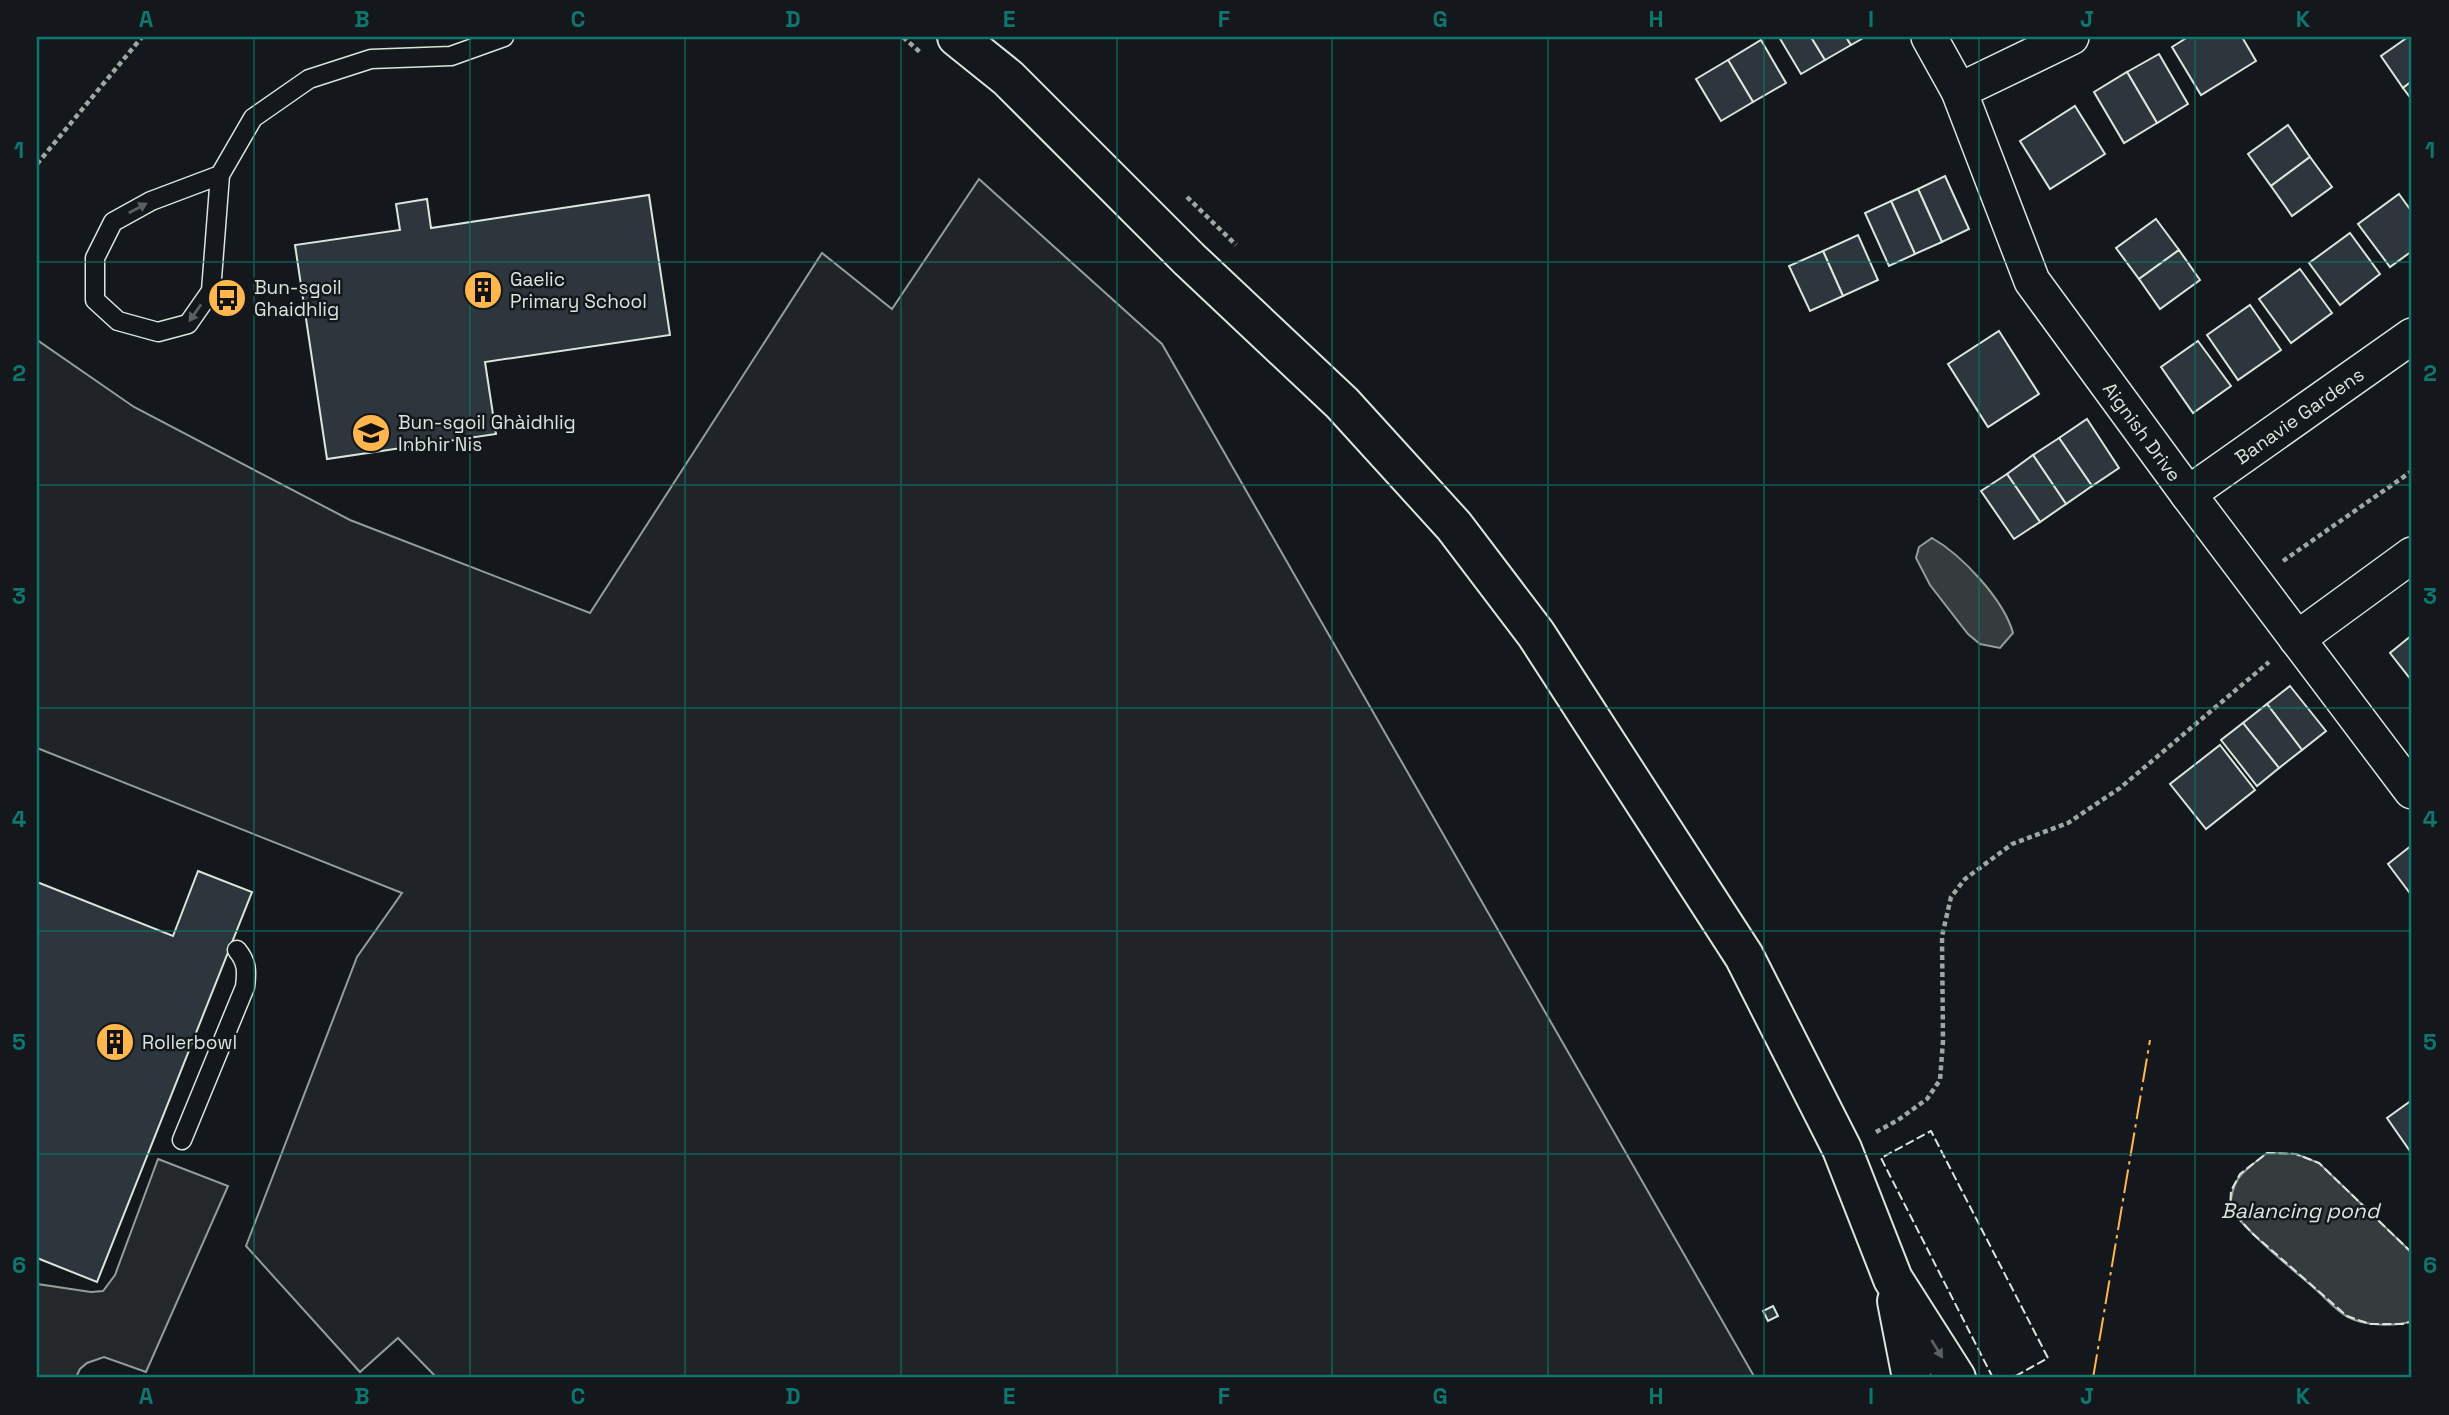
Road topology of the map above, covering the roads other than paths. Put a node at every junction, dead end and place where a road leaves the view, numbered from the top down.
1 (957, 37) edge
2 (1929, 37) edge
3 (2071, 37) edge
4 (493, 39) edge
5 (1959, 90) junction
6 (220, 175) junction
7 (2412, 335) edge
8 (2188, 494) junction
9 (2412, 555) edge
10 (2297, 639) junction
11 (2412, 792) edge
12 (237, 950) dead end
13 (182, 1140) dead end
14 (1893, 1279) junction
15 (1912, 1378) edge
16 (1956, 1378) edge

1 - 14 main road
2 - 5 street, Aignish Drive
3 - 5 street
4 - 6 lane
5 - 8 street, Aignish Drive
6 -> 6 lane
7 - 8 street, Banavie Gardens
8 - 10 street, Aignish Drive
9 - 10 street
10 - 11 street, Aignish Drive
12 - 13 lane
14 - 15 main road
14 -> 16 main road

